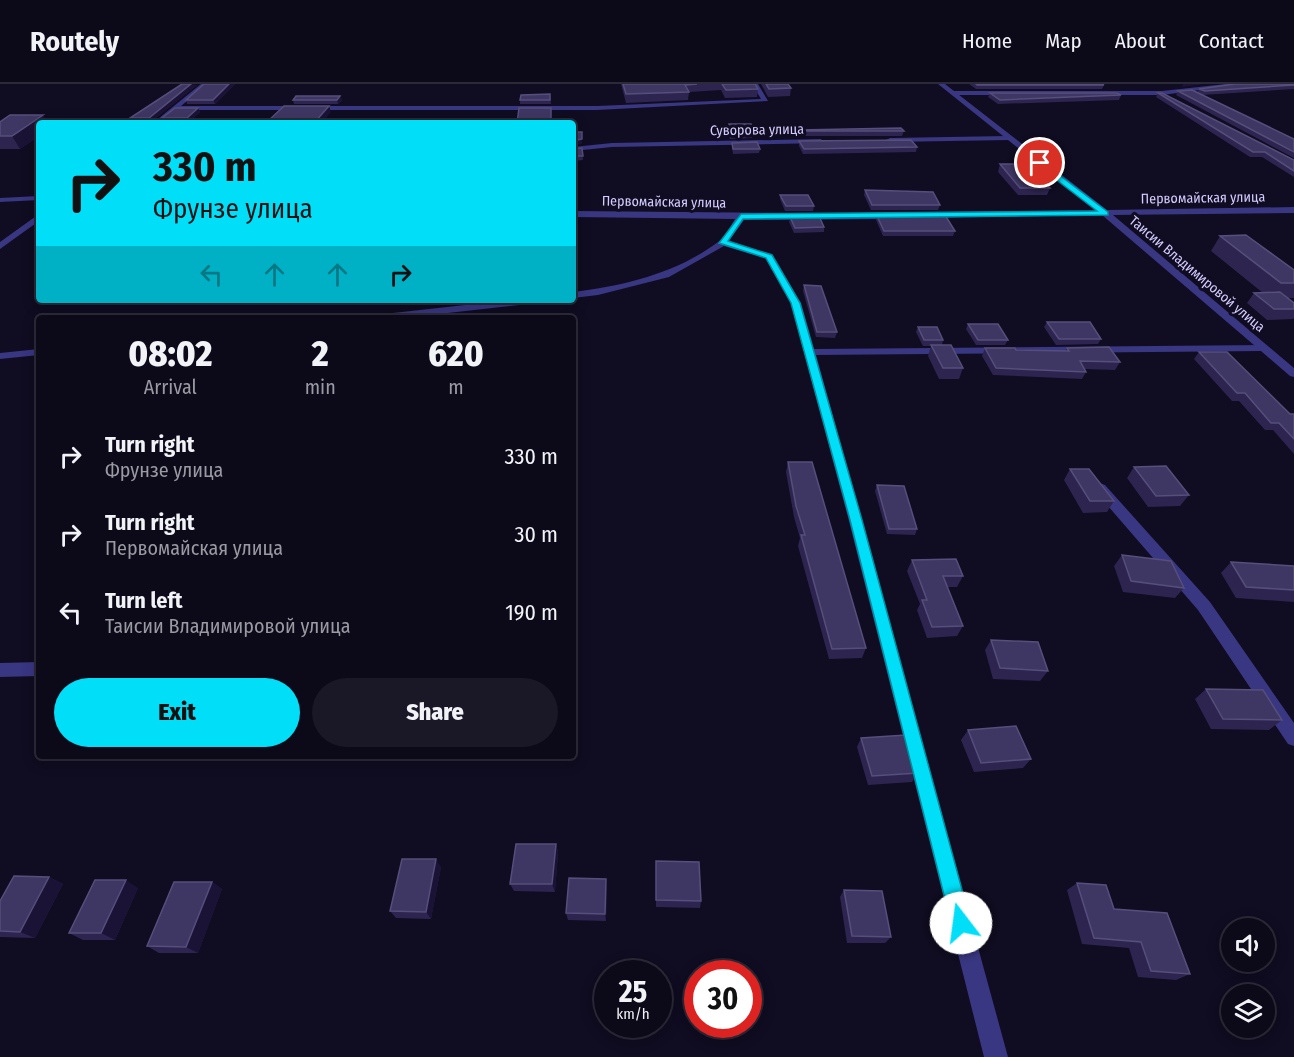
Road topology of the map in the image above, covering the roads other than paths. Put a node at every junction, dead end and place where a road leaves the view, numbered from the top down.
1 (205, 84) edge
2 (754, 84) edge
3 (941, 84) edge
4 (1243, 84) edge
5 (953, 93) junction
6 (1162, 93) junction
7 (1172, 99) edge
8 (175, 108) junction
9 (160, 120) edge
10 (1007, 138) junction
11 (885, 140) edge
12 (828, 141) edge
13 (576, 149) edge
14 (36, 198) edge
15 (0, 200) edge
16 (1294, 210) edge
17 (1105, 213) junction
18 (576, 214) edge
19 (921, 215) edge
20 (909, 216) edge
21 (741, 217) junction
22 (36, 220) edge
23 (723, 243) junction
24 (0, 246) edge
25 (576, 295) edge
26 (510, 303) edge
27 (402, 315) edge
28 (1263, 348) junction
29 (36, 352) edge
30 (809, 352) junction
31 (0, 356) edge
32 (1294, 374) edge
33 (1092, 478) edge
34 (36, 669) edge
35 (0, 670) edge
36 (1294, 738) edge
37 (996, 1057) edge

1 - 8 street
2 - 8 street
3 - 5 street, Таисии Владимировой улица
4 - 6 street
5 - 6 street
5 - 10 street, Таисии Владимировой улица
6 - 7 street
8 - 9 street
10 - 11 street
10 - 17 street, Таисии Владимировой улица
12 - 13 street, Суворова улица
14 - 15 street
16 - 17 street, Первомайская улица
17 - 19 street, Первомайская улица
17 - 28 street, Таисии Владимировой улица
18 - 21 street, Первомайская улица
20 - 21 street, Первомайская улица
21 - 23 street
22 - 24 street
23 - 25 street
23 - 30 street
26 - 27 street
28 - 30 street
28 - 32 street, Таисии Владимировой улица
29 - 31 street
30 - 37 street
33 - 36 street
34 - 35 street

